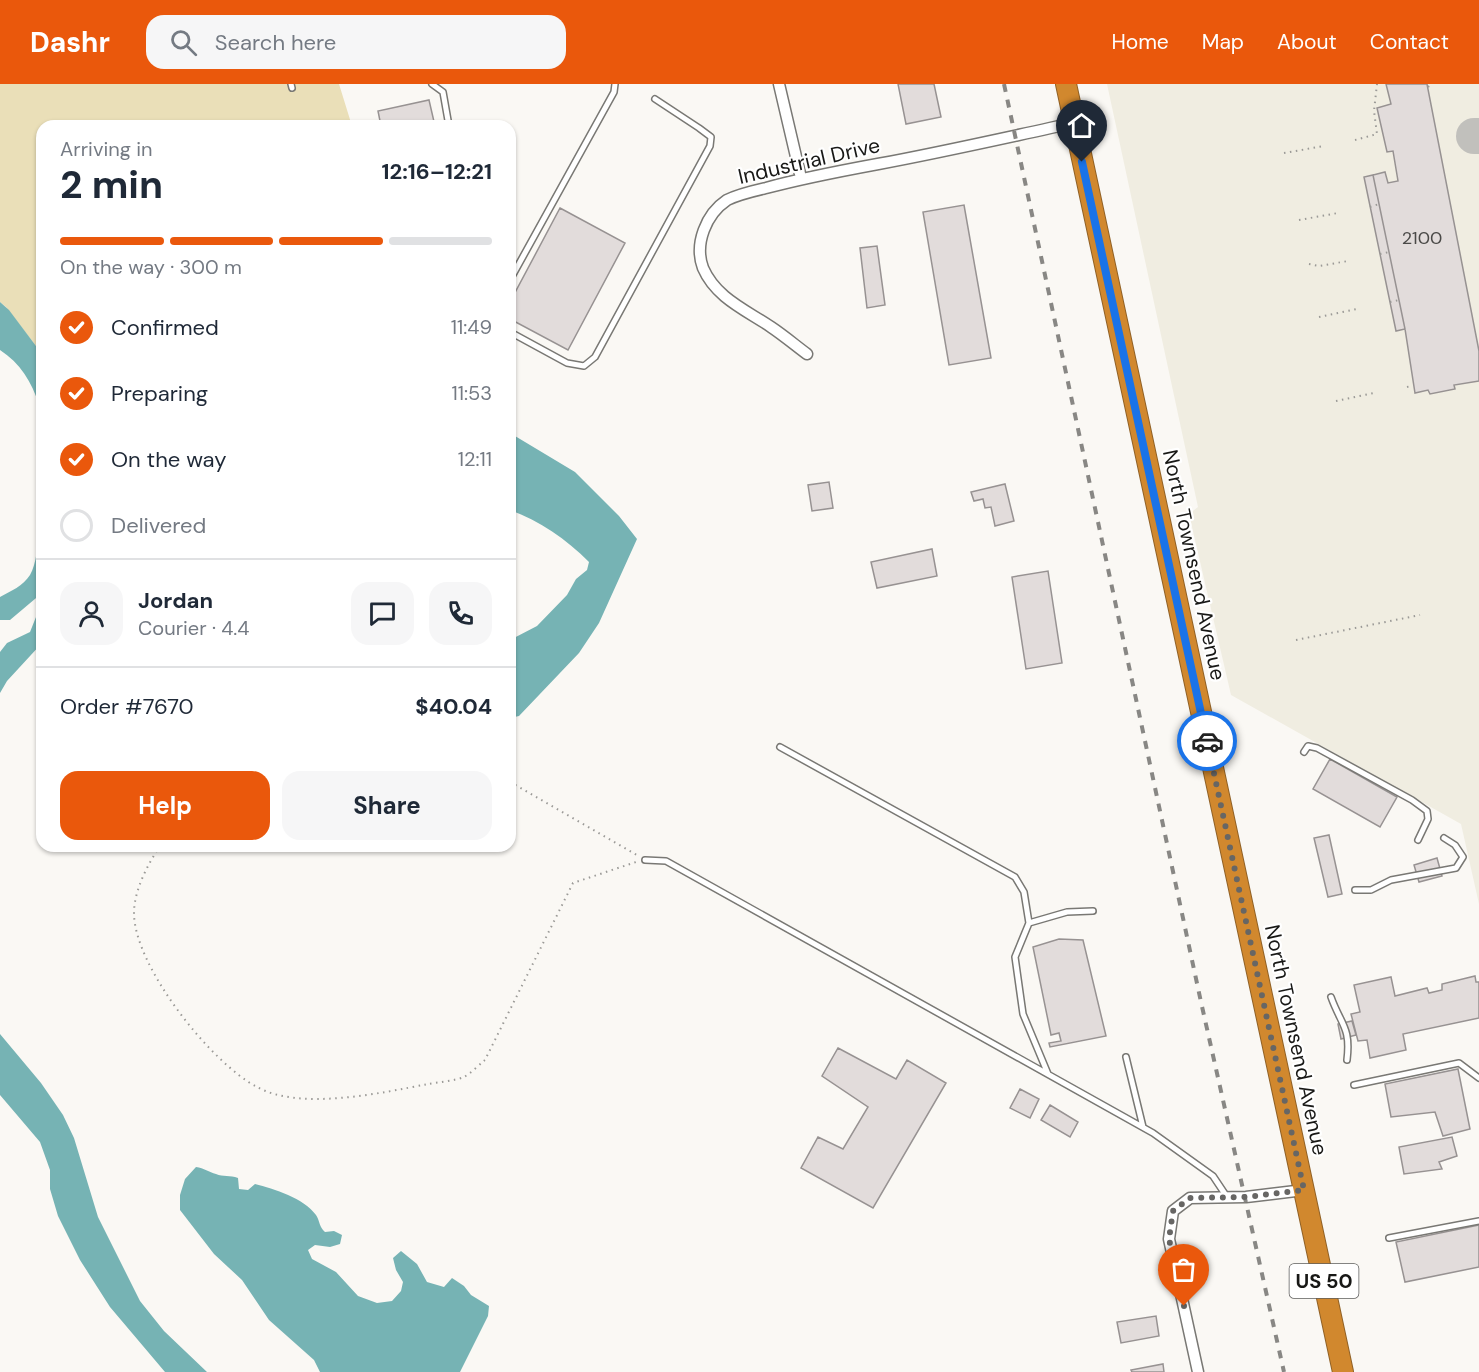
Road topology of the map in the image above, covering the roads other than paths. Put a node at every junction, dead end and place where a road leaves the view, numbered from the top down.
1 (432, 84) edge
2 (615, 84) edge
3 (779, 84) edge
4 (1066, 84) edge
5 (655, 99) dead end
6 (448, 120) edge
7 (1074, 123) junction
8 (801, 178) junction
9 (516, 269) edge
10 (516, 335) edge
11 (807, 354) dead end
12 (780, 747) dead end
13 (1304, 752) dead end
14 (1444, 838) dead end
15 (1418, 840) dead end
16 (645, 860) road end
17 (1355, 890) dead end
18 (1093, 911) dead end
19 (1029, 923) junction
20 (1331, 997) dead end
21 (1126, 1057) dead end
22 (1347, 1060) dead end
23 (1048, 1074) junction
24 (1479, 1078) edge
25 (1354, 1084) dead end
26 (1143, 1127) junction
27 (1304, 1190) junction
28 (1228, 1198) junction
29 (1479, 1221) edge
30 (1389, 1238) dead end
31 (1198, 1372) edge
32 (1343, 1372) edge

1 - 6 lane
2 - 9 lane
3 - 8 street
4 - 7 highway, North Townsend Avenue / US 50
5 - 10 lane
7 - 8 street, Industrial Drive
7 - 27 highway, North Townsend Avenue / US 50
8 - 11 street, Industrial Drive
12 - 19 lane
13 - 15 lane
14 - 17 lane
16 - 23 lane
18 - 19 lane
19 - 23 lane
20 - 22 lane
21 - 26 lane
23 - 26 lane
24 - 25 lane
26 - 28 lane
27 - 28 street
27 - 32 highway, North Townsend Avenue / US 50
28 - 31 street
29 - 30 lane

